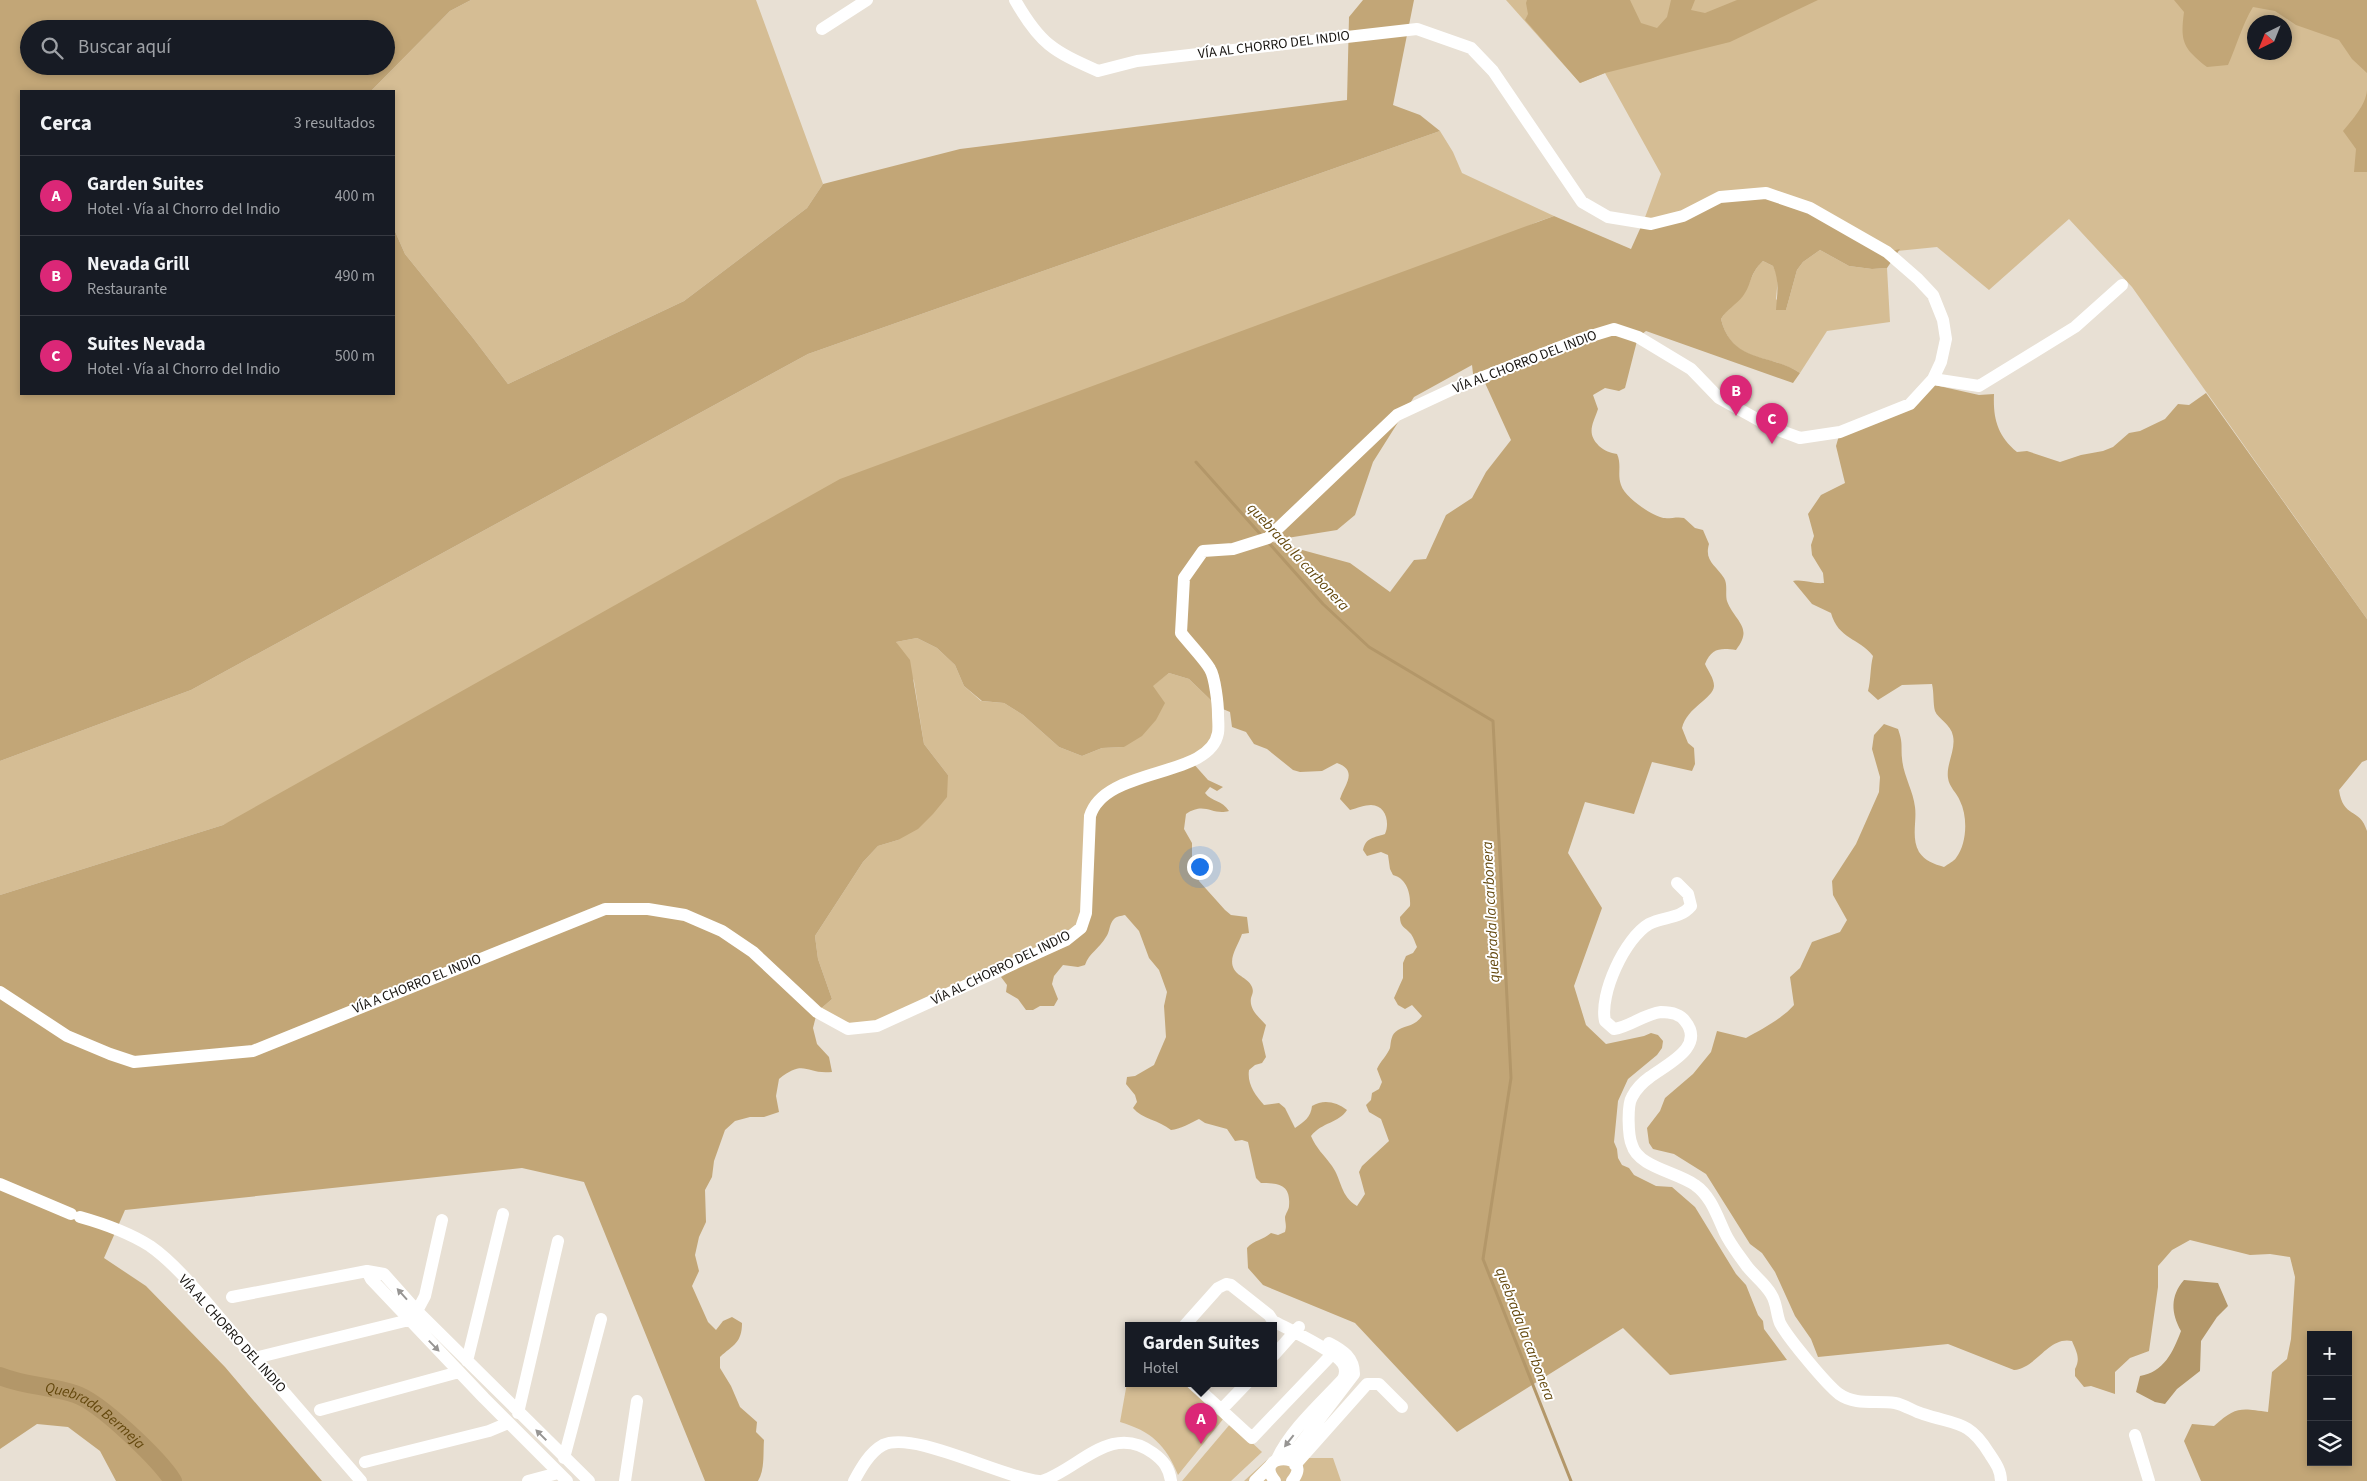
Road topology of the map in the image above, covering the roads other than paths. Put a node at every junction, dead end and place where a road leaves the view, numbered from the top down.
1 (868, 0) edge
2 (1015, 0) edge
3 (822, 29) dead end
4 (2122, 285) dead end
5 (1933, 379) junction
6 (1677, 883) dead end
7 (0, 992) edge
8 (817, 1012) joint
9 (0, 1184) edge
10 (503, 1214) dead end
11 (442, 1220) dead end
12 (558, 1241) dead end
13 (232, 1297) dead end
14 (413, 1316) junction
15 (601, 1320) dead end
16 (1188, 1322) edge
17 (1297, 1330) junction
18 (1335, 1351) junction
19 (1277, 1352) edge
20 (255, 1358) junction
21 (467, 1361) junction
22 (459, 1372) junction
23 (1196, 1387) edge
24 (1243, 1387) edge
25 (637, 1401) dead end
26 (1402, 1407) dead end
27 (320, 1410) dead end
28 (1221, 1410) junction
29 (518, 1413) junction
30 (508, 1423) junction
31 (2135, 1435) dead end
32 (564, 1458) junction
33 (365, 1462) dead end
34 (1283, 1462) junction
35 (562, 1477) edge
36 (361, 1481) edge
37 (528, 1481) edge
38 (589, 1481) edge
39 (625, 1481) edge
40 (854, 1481) edge
41 (1041, 1481) edge
42 (1171, 1481) edge
43 (1255, 1481) edge
44 (1275, 1481) edge
45 (1292, 1481) edge
46 (2001, 1481) edge
47 (2149, 1481) edge

1 - 3 street
2 - 5 street, VÍA AL CHORRO DEL INDIO
4 - 5 street
5 - 8 street, VÍA AL CHORRO DEL INDIO
6 - 46 street
7 - 8 street, VÍA A CHORRO EL INDIO
9 - 20 street, VÍA AL CHORRO DEL INDIO
10 - 21 street
11 - 14 street
12 - 29 street
13 - 14 street
14 - 20 street
14 - 21 street
14 -> 22 street
15 - 32 street
16 - 17 street
17 - 18 street
17 - 19 street
18 - 28 street
18 - 34 street
20 - 36 street, VÍA AL CHORRO DEL INDIO
21 - 29 street
22 - 27 street
22 - 30 street
23 - 28 street
24 - 28 street
25 - 39 street
26 - 34 street
32 -> 29 street
30 - 33 street
30 - 35 street
31 - 47 street
32 - 38 street
34 - 43 street
34 - 44 street
34 - 45 street
35 - 37 street
40 - 41 street
41 - 42 street

